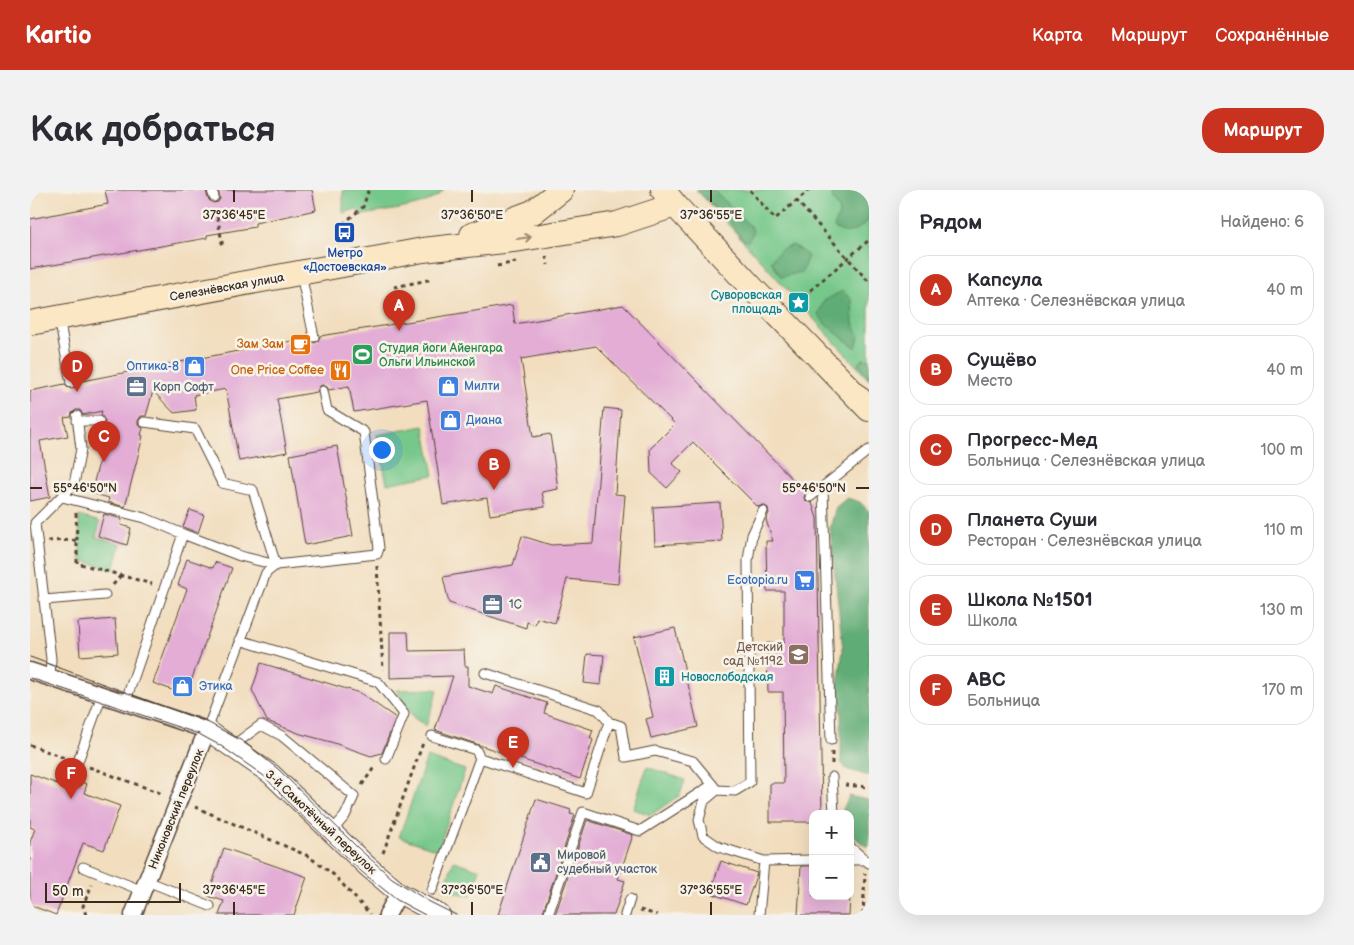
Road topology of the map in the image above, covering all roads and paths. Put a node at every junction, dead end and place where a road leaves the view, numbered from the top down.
1 (365, 190) edge
2 (561, 190) edge
3 (750, 190) edge
4 (809, 190) edge
5 (213, 194) edge
6 (669, 198) edge
7 (796, 200) junction
8 (343, 224) dead end
9 (869, 240) edge
10 (223, 248) dead end
11 (423, 250) junction
12 (546, 256) dead end
13 (848, 258) junction
14 (548, 265) dead end
15 (301, 273) junction
16 (433, 279) dead end
17 (869, 282) edge
18 (394, 287) dead end
19 (798, 302) dead end
20 (59, 318) junction
21 (30, 323) edge
22 (314, 337) dead end
23 (71, 383) dead end
24 (323, 391) dead end
25 (869, 409) edge
26 (99, 421) dead end
27 (144, 422) dead end
28 (869, 450) edge
29 (823, 489) junction
30 (62, 497) junction
31 (810, 498) dead end
32 (76, 500) junction
33 (763, 512) dead end
34 (183, 534) junction
35 (76, 540) junction
36 (37, 541) junction
37 (377, 554) junction
38 (276, 565) junction
39 (164, 588) junction
40 (105, 595) dead end
41 (44, 600) junction
42 (240, 640) junction
43 (30, 671) edge
44 (384, 671) dead end
45 (485, 673) dead end
46 (50, 678) junction
47 (102, 695) junction
48 (125, 703) junction
49 (609, 722) junction
50 (206, 730) junction
51 (432, 736) dead end
52 (831, 740) dead end
53 (423, 743) dead end
54 (30, 745) edge
55 (231, 747) junction
56 (480, 758) junction
57 (386, 759) joint
58 (77, 763) junction
59 (73, 775) dead end
60 (833, 781) joint
61 (869, 787) edge
62 (715, 788) junction
63 (354, 796) junction
64 (180, 800) junction
65 (834, 810) edge
66 (332, 831) junction
67 (854, 850) edge
68 (383, 853) dead end
69 (809, 860) edge
70 (854, 860) edge
71 (764, 861) junction
72 (867, 861) edge
73 (83, 867) dead end
74 (97, 872) junction
75 (145, 886) junction
76 (432, 890) dead end
77 (399, 893) junction
78 (629, 902) joint
79 (210, 906) dead end
80 (30, 912) edge
81 (37, 915) edge
82 (86, 915) edge
83 (133, 915) edge
84 (370, 915) edge
85 (387, 915) edge
86 (440, 915) edge
87 (548, 915) edge
88 (625, 915) edge
89 (657, 915) edge
90 (759, 915) edge
91 (863, 915) edge

1 - 8 path
2 - 11 main road, Селезнёвская улица
3 - 7 path
4 - 7 path
5 - 10 path
11 -> 6 main road, Селезнёвская улица
6 - 25 main road
7 - 13 path
9 - 13 path
11 - 15 main road, Селезнёвская улица
12 - 14 path
13 - 17 path
13 - 19 path
15 - 20 main road, Селезнёвская улица
15 - 22 lane
16 - 18 path
20 - 21 main road, Селезнёвская улица
20 - 23 lane
24 - 37 lane
26 - 30 lane
27 - 38 lane
28 - 29 lane
29 - 31 lane
29 - 52 lane
30 - 32 lane
30 - 36 lane
32 - 34 lane
32 - 35 path
33 - 62 lane
34 - 38 lane
34 - 39 lane
35 - 36 path
35 - 39 path
36 - 41 lane
37 - 38 lane
37 - 44 path
38 - 42 lane
39 - 48 lane
40 - 41 lane
41 - 46 lane
42 - 50 lane
42 - 57 lane
43 - 46 street, 3-й Самотёчный переулок
45 - 49 lane
46 - 47 street, 3-й Самотёчный переулок
47 - 48 street, 3-й Самотёчный переулок
47 - 58 lane
48 - 50 street, 3-й Самотёчный переулок
49 - 56 lane
49 - 62 lane
50 - 55 street, 3-й Самотёчный переулок
50 - 64 street, Никоновский переулок
51 - 56 lane
53 - 68 path
54 - 58 path
55 - 63 lane
55 - 66 street, 3-й Самотёчный переулок
56 - 76 lane
57 - 63 path
58 - 59 lane
58 - 64 path
60 - 61 path
60 - 65 lane
62 - 71 lane
62 - 87 lane
63 - 66 lane
64 - 75 street, Никоновский переулок
64 - 84 path
66 - 77 street, 3-й Самотёчный переулок
67 - 72 lane
69 - 71 lane
70 - 72 lane
71 - 90 lane
72 - 91 path
73 - 74 lane
74 - 75 lane
74 - 82 path
75 - 79 lane
75 - 83 street, Никоновский переулок
77 - 85 street
77 - 86 street, 3-й Самотёчный переулок
78 - 88 lane
78 - 89 path
80 - 81 path

